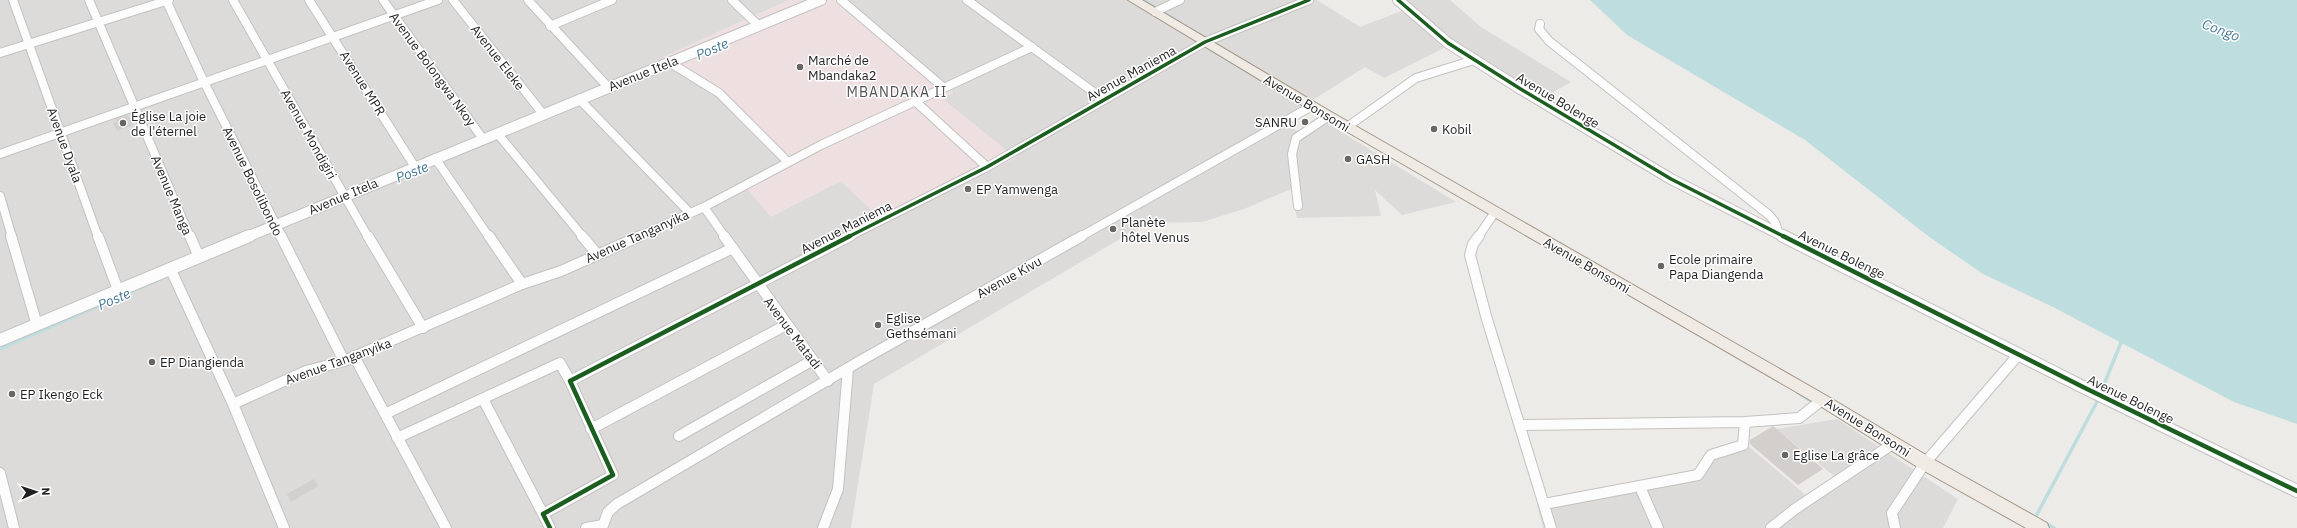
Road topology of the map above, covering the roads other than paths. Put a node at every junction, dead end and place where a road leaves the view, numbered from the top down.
1 (13, 0) edge
2 (89, 0) edge
3 (167, 0) edge
4 (233, 0) edge
5 (310, 0) edge
6 (383, 0) edge
7 (438, 0) edge
8 (453, 0) edge
9 (528, 0) edge
10 (612, 0) edge
11 (732, 0) edge
12 (821, 0) edge
13 (841, 0) edge
14 (967, 0) edge
15 (1134, 0) edge
16 (1180, 0) edge
17 (1309, 0) edge
18 (1398, 0) edge
19 (1155, 12) junction
20 (394, 15) junction
21 (98, 21) junction
22 (1540, 24) dead end
23 (550, 26) junction
24 (759, 26) junction
25 (334, 36) junction
26 (1205, 42) junction
27 (28, 45) junction
28 (1032, 47) junction
29 (0, 53) edge
30 (267, 60) junction
31 (1474, 60) junction
32 (668, 62) junction
33 (204, 82) junction
34 (608, 87) junction
35 (943, 87) junction
36 (578, 99) junction
37 (1103, 99) junction
38 (915, 101) junction
39 (134, 106) junction
40 (1312, 106) junction
41 (543, 114) junction
42 (1329, 116) junction
43 (1348, 127) junction
44 (61, 132) junction
45 (498, 132) junction
46 (483, 139) junction
47 (0, 154) edge
48 (435, 158) junction
49 (787, 161) junction
50 (414, 167) junction
51 (987, 167) junction
52 (0, 196) edge
53 (344, 196) junction
54 (1298, 206) dead end
55 (704, 207) junction
56 (1495, 212) junction
57 (690, 213) junction
58 (275, 225) junction
59 (1779, 234) junction
60 (732, 248) junction
61 (597, 254) junction
62 (199, 257) junction
63 (170, 268) junction
64 (756, 283) junction
65 (522, 284) junction
66 (118, 290) junction
67 (37, 325) junction
68 (786, 325) junction
69 (423, 328) junction
70 (0, 340) edge
71 (2019, 354) junction
72 (354, 356) junction
73 (813, 360) junction
74 (344, 361) junction
75 (848, 369) junction
76 (570, 381) junction
77 (828, 381) junction
78 (484, 399) junction
79 (1822, 400) junction
80 (233, 404) junction
81 (385, 414) junction
82 (1745, 422) junction
83 (1520, 425) junction
84 (591, 429) junction
85 (679, 436) dead end
86 (396, 438) junction
87 (1894, 443) junction
88 (1925, 463) junction
89 (0, 473) edge
90 (1640, 487) junction
91 (2297, 491) edge
92 (2, 496) edge
93 (1544, 504) junction
94 (543, 514) junction
95 (603, 526) edge
96 (14, 528) edge
97 (284, 528) edge
98 (446, 528) edge
99 (550, 528) edge
100 (586, 528) edge
101 (823, 528) edge
102 (1551, 528) edge
103 (1658, 528) edge
104 (1771, 528) edge
105 (1895, 528) edge
106 (2041, 528) edge

1 - 27 street, Avenue Dyala
2 - 21 street, Avenue Manga
3 - 21 street
3 - 33 street, Avenue Bosolibondo
4 - 30 street, Avenue Mondigiri
5 - 25 street, Avenue MPR
6 - 20 street, Avenue Bolongwa Nkoy
7 - 20 street
8 - 41 street, Avenue Eleke
9 - 23 street
10 - 23 street
11 - 24 street
12 - 24 street, Avenue Itela
13 - 35 street
14 - 28 street
15 - 19 main road, Avenue Bonsomi
16 - 19 street
17 - 26 street, Avenue Maniema
18 - 31 street, Avenue Bolenge
19 - 26 main road, Avenue Bonsomi
20 - 25 street
20 - 46 street, Avenue Bolongwa Nkoy
21 - 27 street
21 - 39 street, Avenue Manga
22 - 59 street
23 - 34 street
24 - 32 street, Avenue Itela
25 - 30 street
25 - 50 street, Avenue MPR
26 - 37 street, Avenue Maniema
26 - 40 main road, Avenue Bonsomi
27 - 29 street
27 - 44 street, Avenue Dyala
28 - 35 street, Avenue Tanganyika
28 - 37 street
30 - 33 street
30 - 53 street, Avenue Mondigiri
31 - 43 street
31 - 59 street, Avenue Bolenge
32 - 34 street, Avenue Itela
32 - 49 street
33 - 39 street
33 - 58 street, Avenue Bosolibondo
34 - 36 street, Avenue Itela
35 - 38 street, Avenue Tanganyika
36 - 41 street, Avenue Itela
36 - 57 street
37 - 51 street, Avenue Maniema
38 - 49 street, Avenue Tanganyika
38 - 51 street
39 - 44 street
39 - 62 street, Avenue Manga
40 - 42 main road, Avenue Bonsomi
40 - 75 street, Avenue Kivu
41 - 45 street, Avenue Itela
42 - 43 main road, Avenue Bonsomi
42 - 54 street
43 - 56 main road, Avenue Bonsomi
44 - 47 street
44 - 66 street, Avenue Dyala
45 - 46 street, Avenue Itela
45 - 61 street
46 - 48 street, Avenue Itela
48 - 50 street, Avenue Itela
48 - 65 street
49 - 55 street, Avenue Tanganyika
50 - 53 street, Avenue Itela
51 - 64 street, Avenue Maniema
52 - 67 street
53 - 58 street, Avenue Itela
53 - 69 street, Avenue Mondigiri
55 - 57 street, Avenue Tanganyika
55 - 60 street, Avenue Matadi
56 - 79 main road, Avenue Bonsomi
56 - 83 street
57 - 61 street, Avenue Tanganyika
58 - 62 street, Avenue Itela
58 - 74 street, Avenue Bosolibondo
59 - 71 street, Avenue Bolenge
60 - 64 street, Avenue Matadi
60 - 81 street
61 - 65 street, Avenue Tanganyika
62 - 63 street, Avenue Itela
63 - 66 street, Avenue Itela
63 - 80 street
64 - 68 street, Avenue Matadi
64 - 76 street, Avenue Maniema
65 - 69 street, Avenue Tanganyika
66 - 67 street, Avenue Itela
67 - 70 street, Avenue Itela
68 - 73 street, Avenue Matadi
68 - 84 street
69 - 72 street, Avenue Tanganyika
71 - 88 street
71 - 91 street, Avenue Bolenge
72 - 74 street, Avenue Tanganyika
72 - 81 street
73 - 77 street, Avenue Matadi
73 - 85 street
74 - 80 street, Avenue Tanganyika
75 - 77 street, Avenue Kivu
75 - 101 street
76 - 78 street
76 - 84 street
77 - 95 street, Avenue Kivu
78 - 86 street
78 - 94 street
79 - 82 street
79 - 87 main road, Avenue Bonsomi
80 - 97 street
81 - 86 street
82 - 83 street
82 - 90 street
83 - 93 street
84 - 94 street
86 - 98 street
87 - 88 main road, Avenue Bonsomi
87 - 104 street
88 - 105 street
88 - 106 main road, Avenue Bonsomi
89 - 92 street
90 - 93 street
90 - 103 street
92 - 96 street
93 - 102 street
94 - 99 street
95 - 100 street

